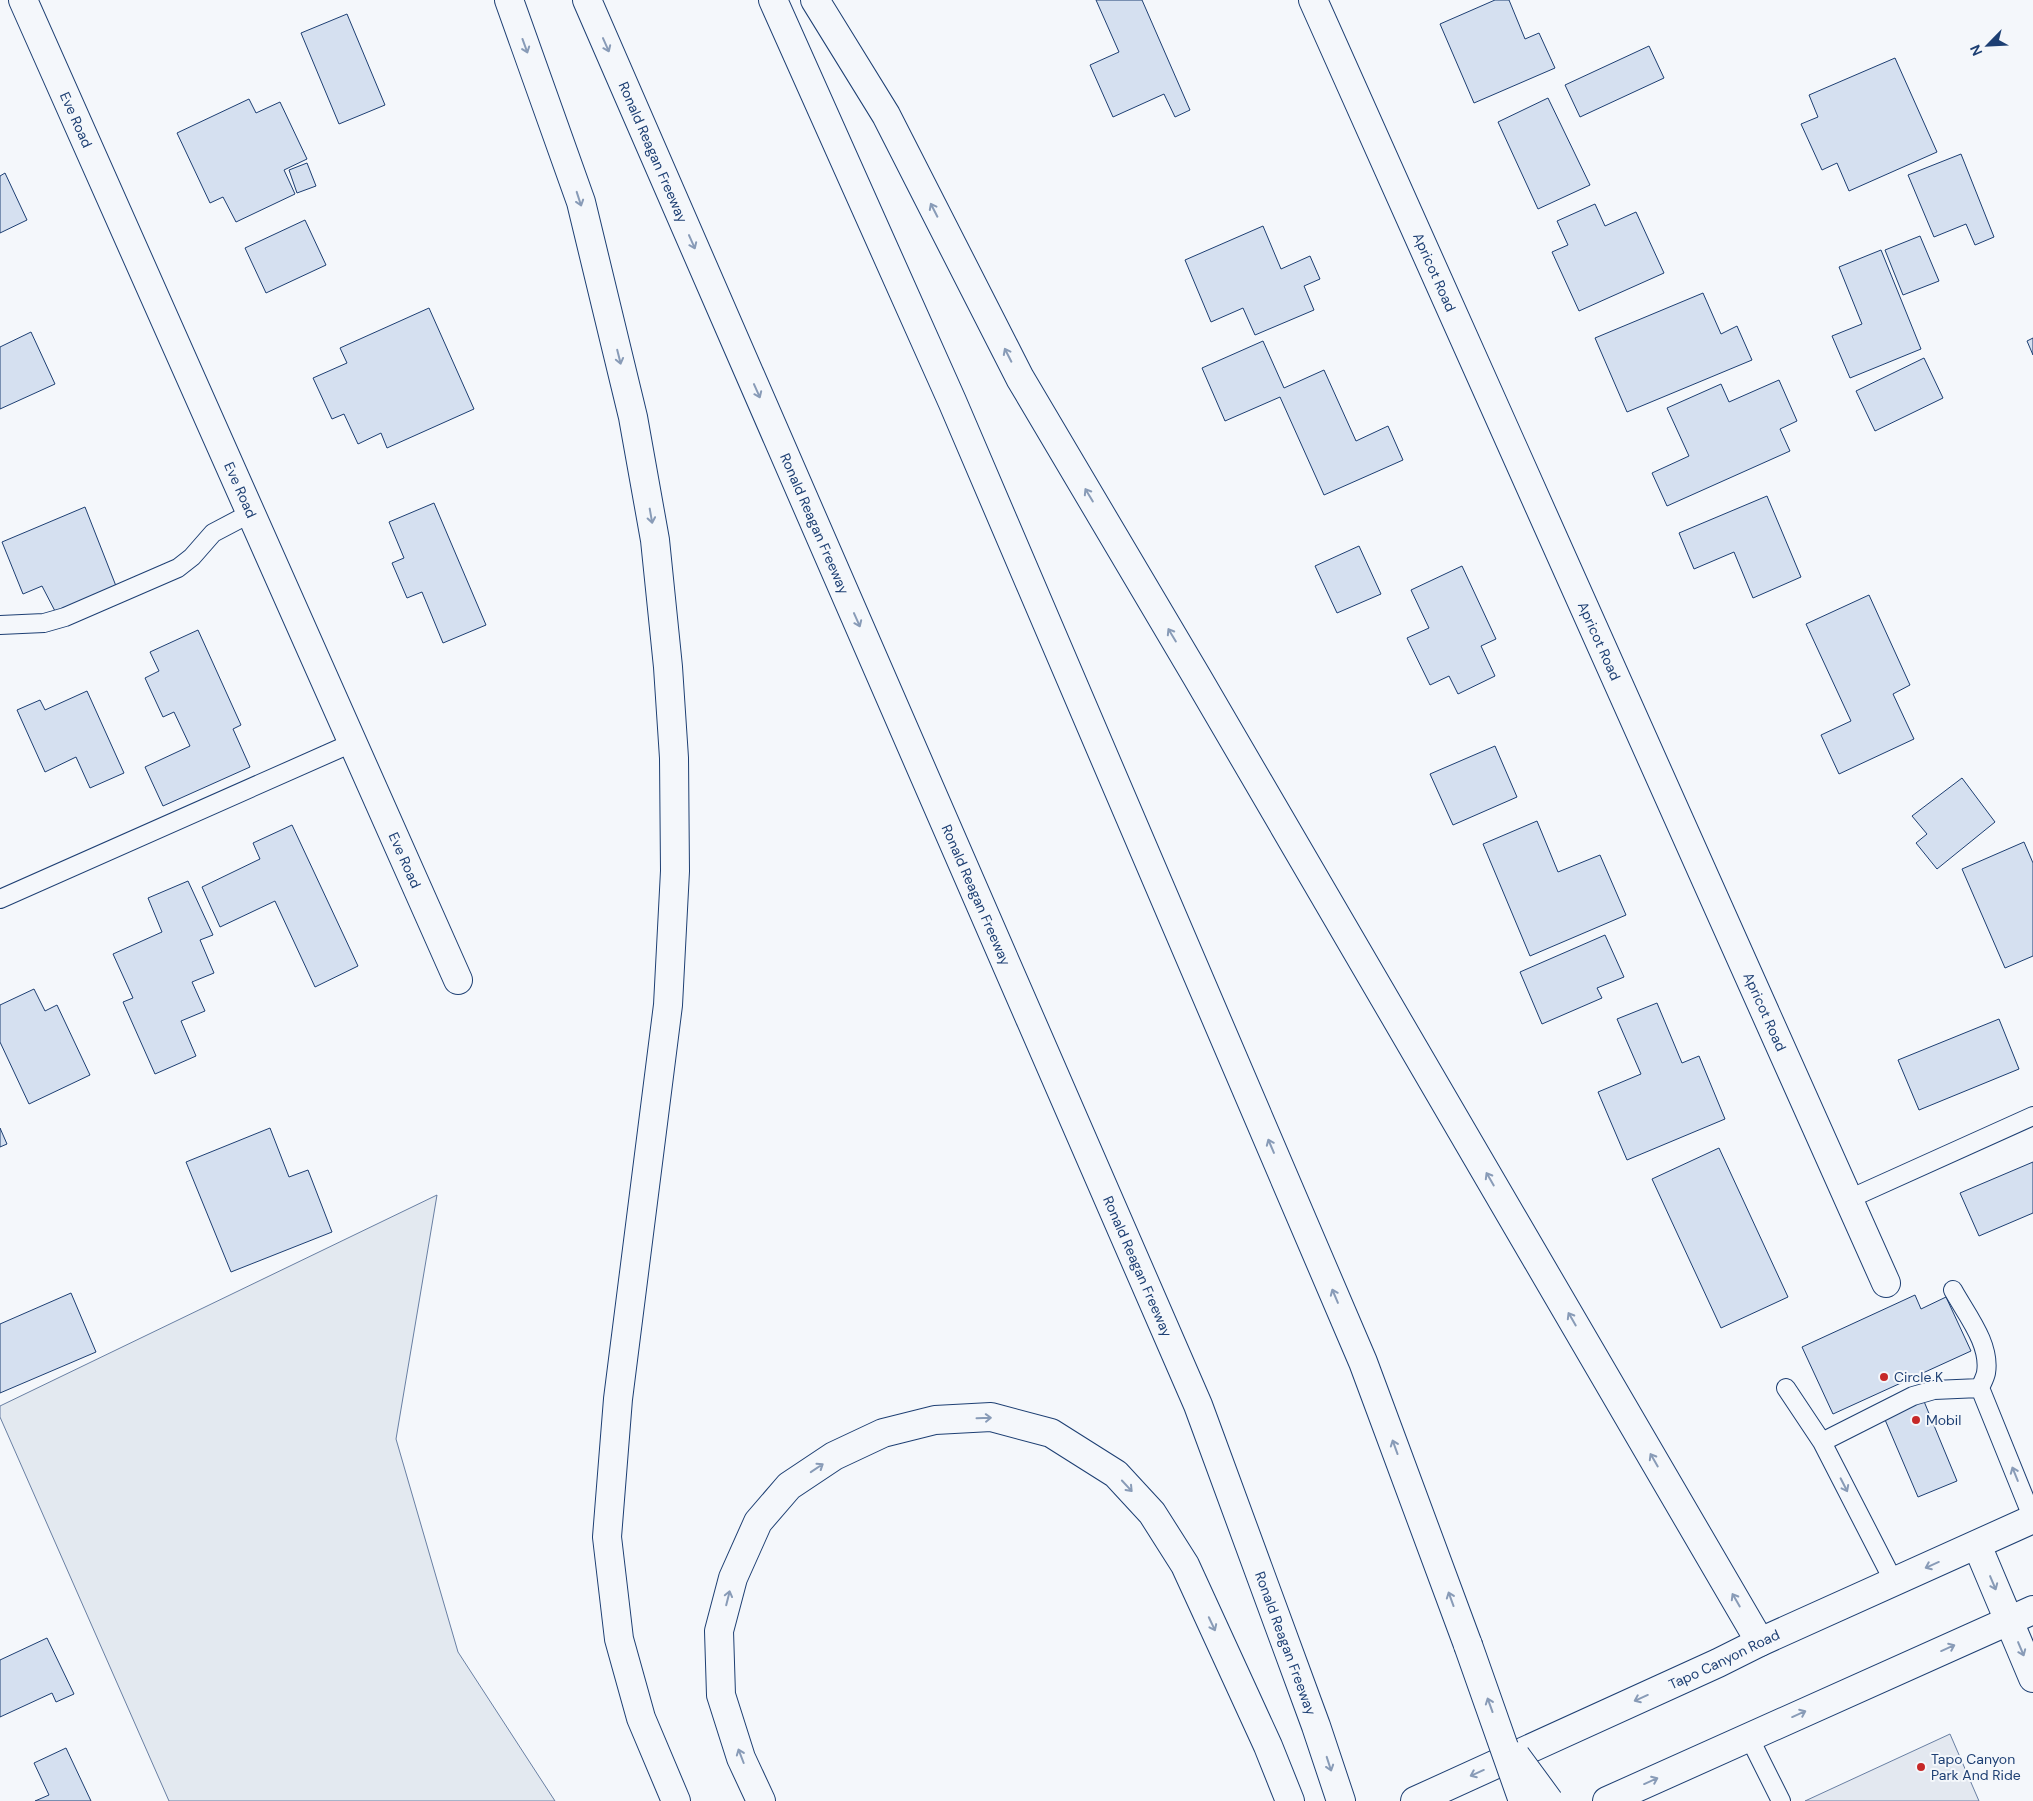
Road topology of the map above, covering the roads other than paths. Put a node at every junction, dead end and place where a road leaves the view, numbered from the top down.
1 (23, 0) edge
2 (509, 0) edge
3 (587, 0) edge
4 (773, 0) edge
5 (815, 0) edge
6 (1313, 0) edge
7 (251, 513) junction
8 (0, 624) edge
9 (352, 743) junction
10 (0, 899) edge
11 (458, 980) dead end
12 (2033, 1116) edge
13 (1849, 1200) junction
14 (1886, 1283) dead end
15 (1953, 1290) dead end
16 (1786, 1388) dead end
17 (1980, 1388) junction
18 (1822, 1442) junction
19 (2033, 1520) edge
20 (1977, 1545) junction
21 (1894, 1582) junction
22 (2033, 1610) edge
23 (2008, 1620) junction
24 (1760, 1642) junction
25 (2033, 1678) edge
26 (1501, 1736) junction
27 (1749, 1737) junction
28 (676, 1801) edge
29 (761, 1801) edge
30 (1290, 1801) edge
31 (1341, 1801) edge
32 (1415, 1801) edge
33 (1522, 1801) edge
34 (1549, 1801) edge
35 (1607, 1801) edge
36 (1781, 1801) edge

1 - 7 main road, Eve Road
2 -> 28 main road
3 -> 31 main road, Ronald Reagan Freeway
26 -> 4 main road, bridge
24 -> 5 main road
6 - 13 main road, Apricot Road
7 - 8 lane
7 - 9 main road, Eve Road
9 - 10 lane
9 - 11 main road, Eve Road
12 - 13 lane
13 - 14 main road, Apricot Road
15 - 17 lane
16 - 18 lane
17 - 18 lane
19 -> 17 lane
18 -> 21 lane
19 - 20 main road, Tapo Canyon Road
20 -> 21 main road, Tapo Canyon Road
20 -> 23 main road
21 - 24 main road, Tapo Canyon Road
22 - 23 main road
23 -> 25 main road
27 -> 23 main road
24 -> 32 main road, Tapo Canyon Road
26 - 33 main road, bridge
26 - 34 main road, bridge
35 -> 27 main road
27 - 36 lane
29 -> 30 main road

